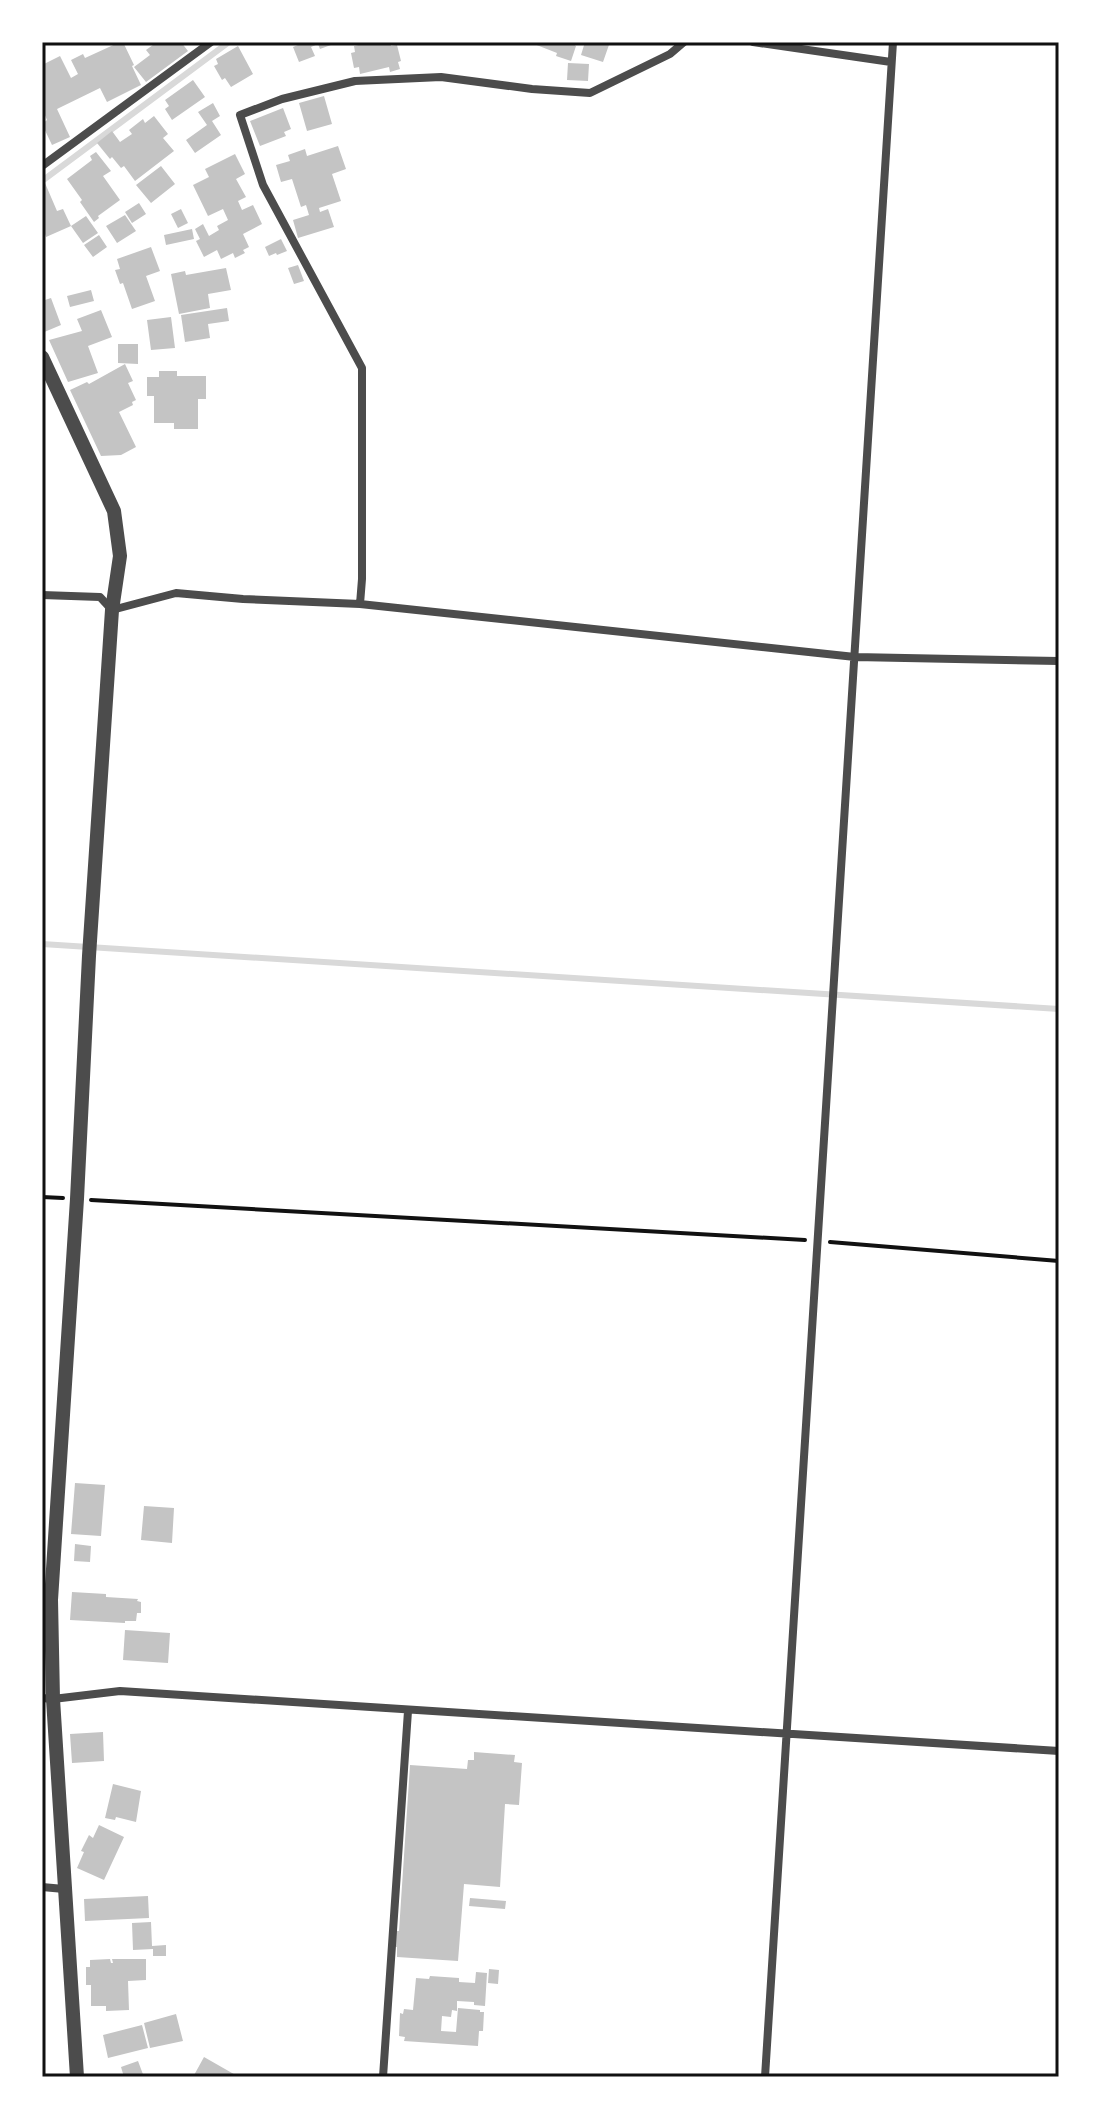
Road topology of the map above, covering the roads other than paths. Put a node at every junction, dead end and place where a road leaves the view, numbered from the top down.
1 (211, 42) edge
2 (684, 42) edge
3 (753, 42) edge
4 (893, 42) edge
5 (891, 62) junction
6 (42, 166) edge
7 (42, 357) edge
8 (42, 595) edge
9 (360, 604) junction
10 (112, 610) junction
11 (855, 657) junction
12 (1059, 661) edge
13 (48, 1699) edge
14 (408, 1711) junction
15 (787, 1735) junction
16 (1059, 1751) edge
17 (42, 1887) edge
18 (64, 1889) junction
19 (77, 2077) edge
20 (383, 2077) edge
21 (765, 2077) edge

1 - 6 street
2 - 9 street
3 - 5 street
4 - 5 street
5 - 11 street
7 - 10 street
8 - 10 street
9 - 10 street
9 - 11 street
10 - 13 street
11 - 12 street
11 - 15 street
13 - 14 street
13 - 18 street
14 - 15 street
14 - 20 street
15 - 16 street
15 - 21 street
17 - 18 street
18 - 19 street

